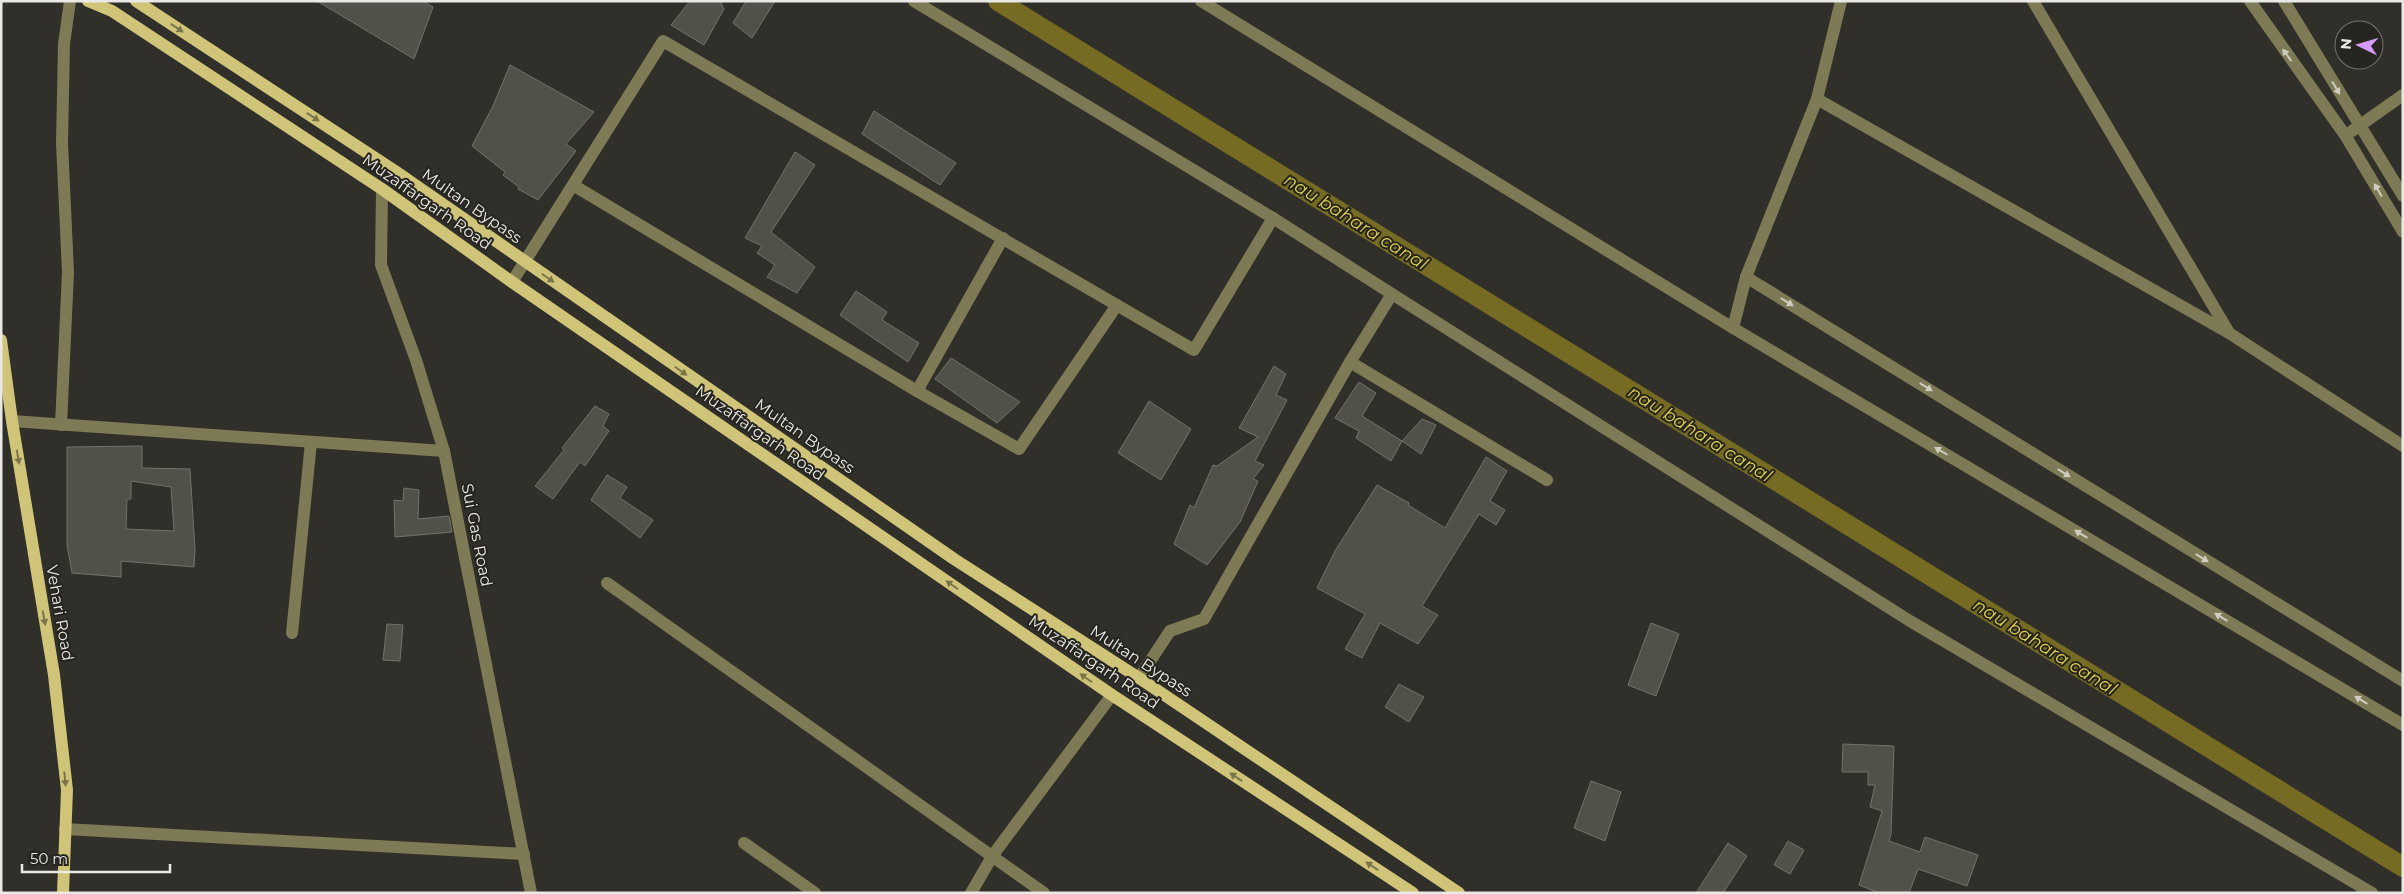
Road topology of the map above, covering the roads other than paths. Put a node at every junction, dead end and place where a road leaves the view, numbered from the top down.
1 (70, 1) edge
2 (88, 1) edge
3 (136, 1) edge
4 (914, 1) edge
5 (1201, 1) edge
6 (1841, 1) edge
7 (2033, 1) edge
8 (2250, 1) edge
9 (2284, 1) edge
10 (2403, 95) edge
11 (1817, 99) junction
12 (2358, 126) junction
13 (2345, 135) junction
14 (573, 185) junction
15 (382, 189) junction
16 (2403, 196) edge
17 (1273, 218) junction
18 (2403, 232) edge
19 (1003, 238) junction
20 (526, 263) junction
21 (1746, 277) junction
22 (512, 282) junction
23 (1392, 294) junction
24 (1117, 305) junction
25 (1733, 328) junction
26 (2229, 333) junction
27 (1, 340) edge
28 (1350, 362) junction
29 (917, 391) junction
30 (12, 421) junction
31 (61, 425) junction
32 (311, 442) junction
33 (2403, 446) edge
34 (444, 451) junction
35 (1547, 480) dead end
36 (607, 583) dead end
37 (292, 633) dead end
38 (1139, 678) junction
39 (2403, 681) edge
40 (1112, 695) junction
41 (2403, 725) edge
42 (65, 829) junction
43 (744, 843) dead end
44 (524, 854) junction
45 (993, 855) junction
46 (63, 893) edge
47 (531, 893) edge
48 (815, 893) edge
49 (971, 893) edge
50 (1044, 893) edge
51 (1413, 893) edge
52 (1459, 893) edge
53 (2372, 893) edge

1 - 31 street
2 - 15 main road, Muzaffargarh Road
3 -> 20 main road, Multan Bypass
4 - 17 street
5 - 25 street
6 - 11 street
7 - 26 street
13 -> 8 street
9 -> 12 street
10 - 12 street
11 - 21 street
11 - 26 street
12 - 13 street
12 - 16 street
18 -> 13 street
14 - 19 street
14 - 20 street
14 - 29 street
15 - 22 main road, Muzaffargarh Road
15 - 34 street, Sui Gas Road
17 - 23 street
17 - 24 street
19 - 24 street
19 - 29 street
20 - 22 street
20 -> 38 main road, Multan Bypass
21 - 25 street
21 -> 39 street
40 -> 22 main road, Muzaffargarh Road
23 - 28 street
23 - 53 street
24 - 29 street
41 -> 25 street
26 - 33 street
27 - 30 main road, Vehari Road
28 - 35 street
28 - 38 street
30 - 31 street
30 -> 42 main road, Vehari Road
31 - 32 street
32 - 34 street
32 - 37 street
34 - 44 street, Sui Gas Road
36 - 45 street
38 - 52 main road, Multan Bypass
40 - 45 street
51 -> 40 main road, Muzaffargarh Road
42 - 44 street
42 - 46 main road, Vehari Road
43 - 48 street
44 - 47 street, Sui Gas Road
45 - 49 street
45 - 50 street

